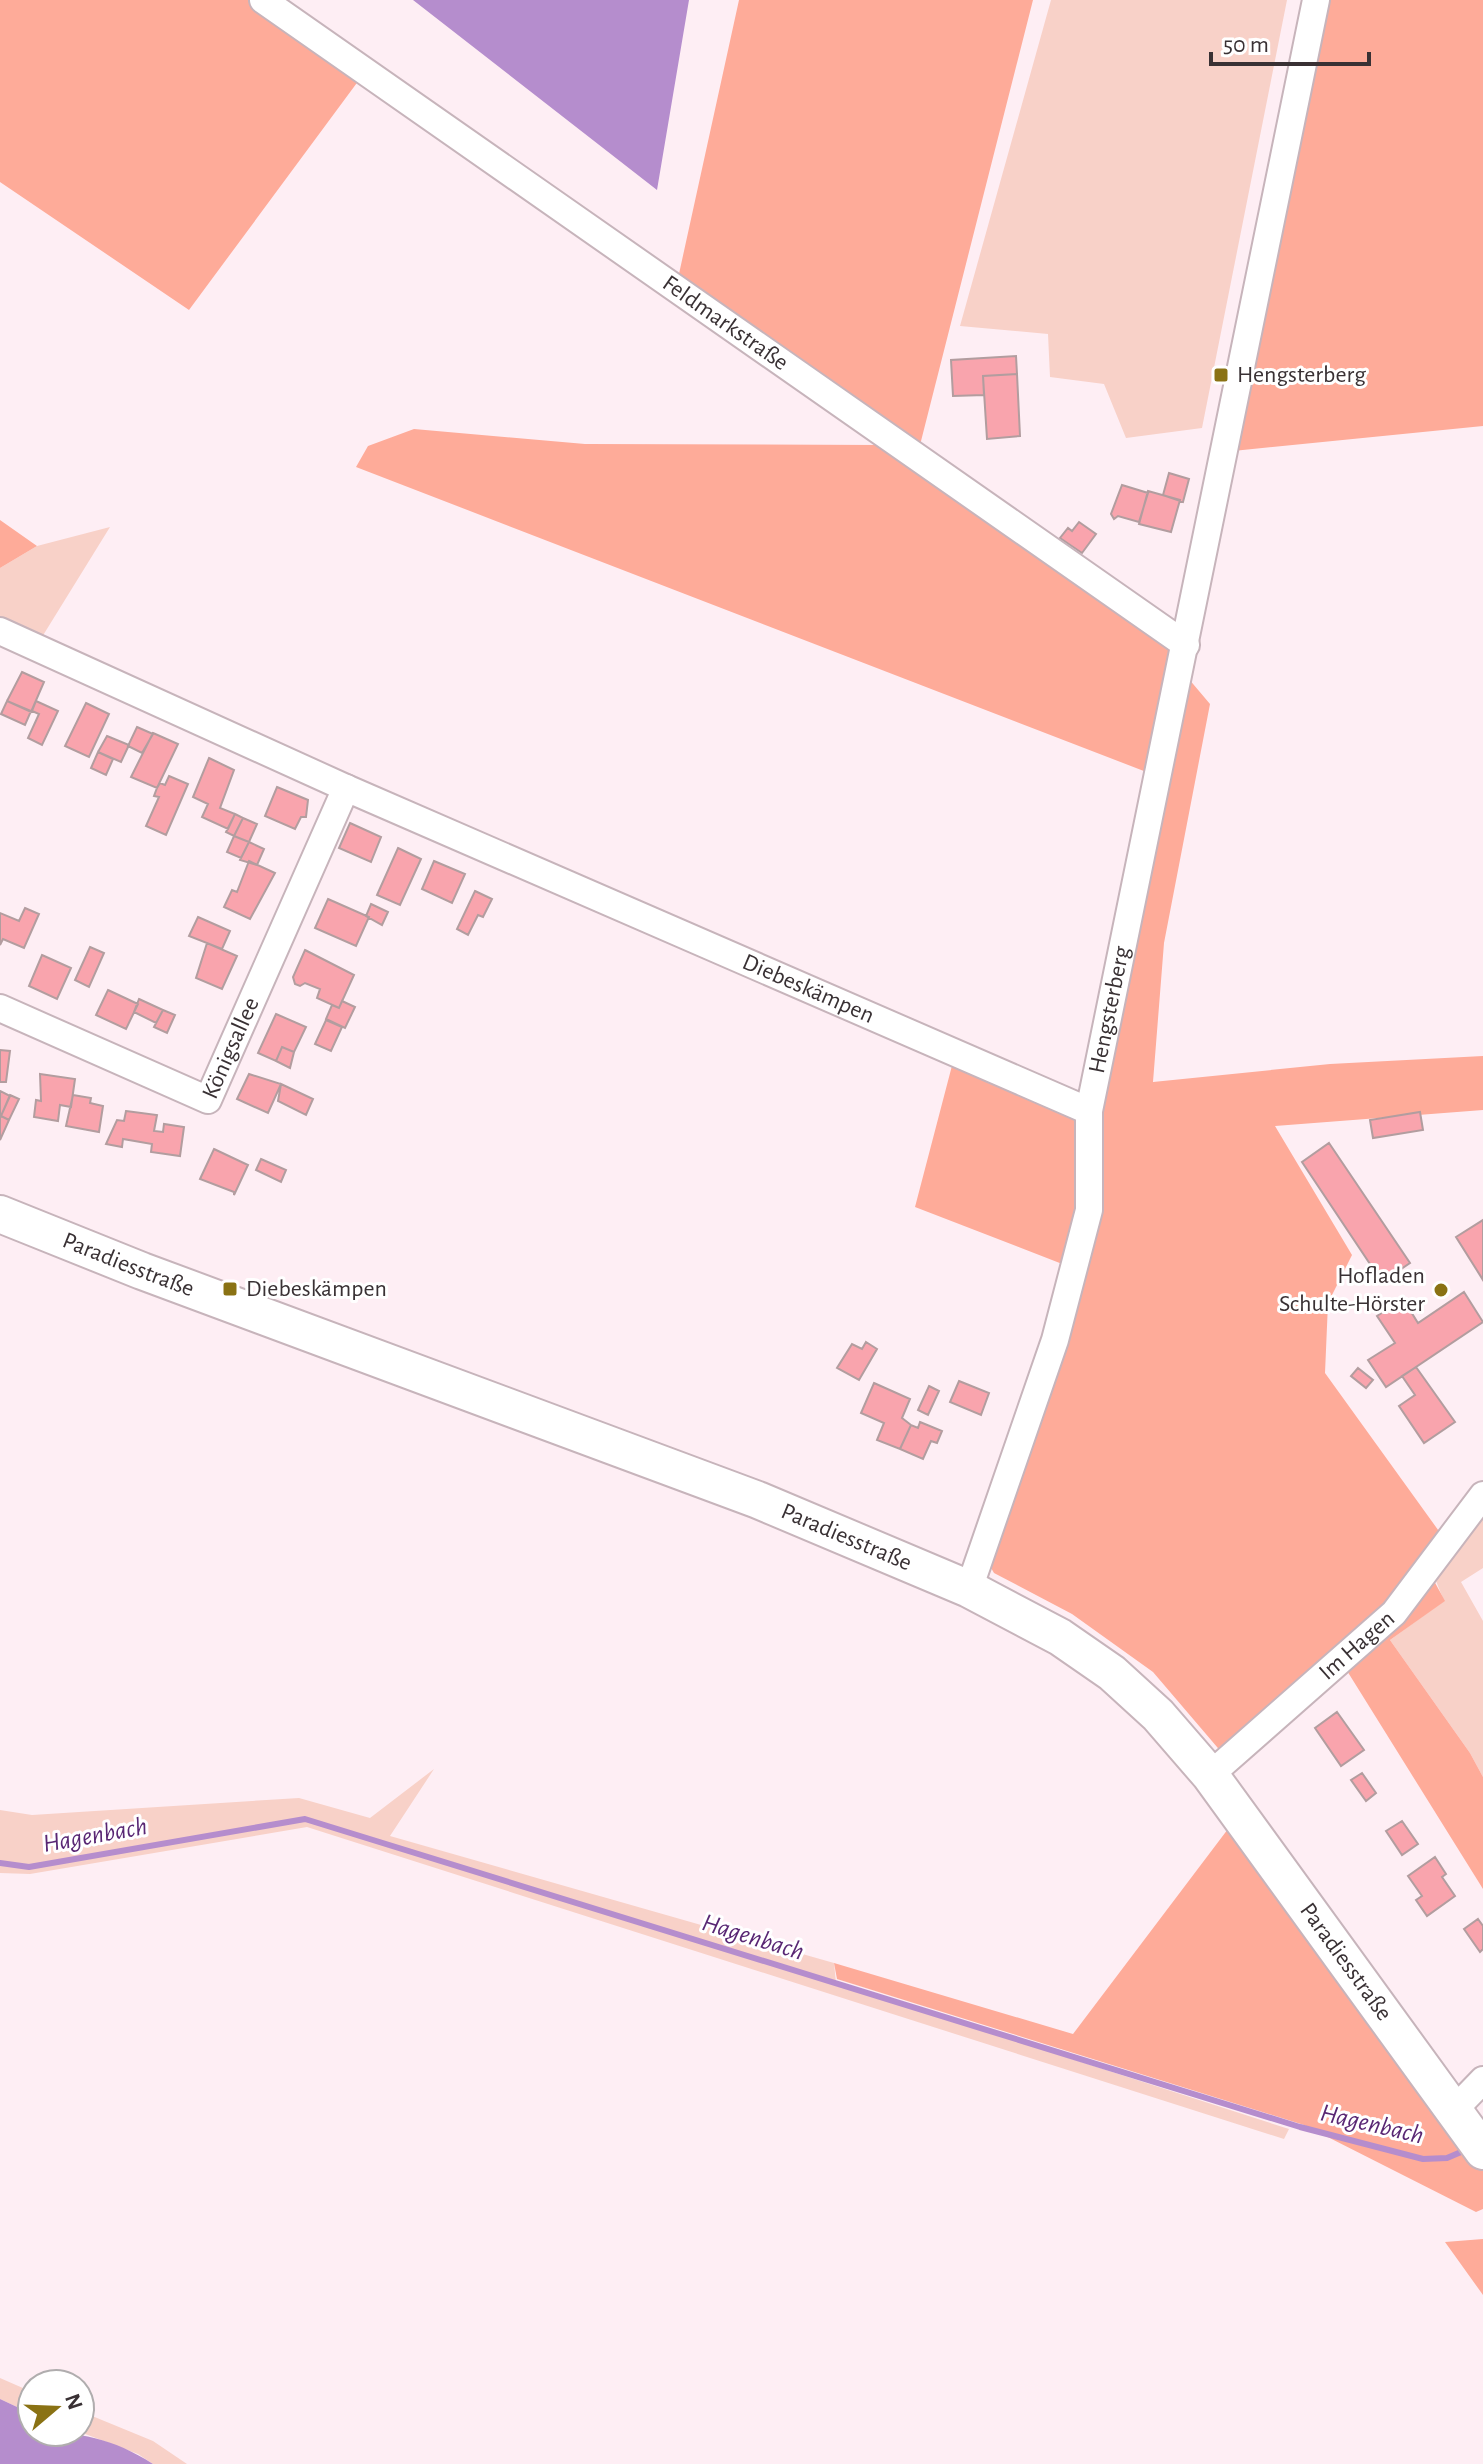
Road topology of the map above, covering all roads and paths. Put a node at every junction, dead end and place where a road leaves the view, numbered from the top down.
1 (263, 0) edge
2 (1316, 0) edge
3 (0, 631) edge
4 (1186, 645) junction
5 (346, 788) junction
6 (0, 1008) edge
7 (1089, 1111) junction
8 (0, 1214) edge
9 (1483, 1495) edge
10 (969, 1589) junction
11 (1210, 1775) junction
12 (1483, 2080) edge
13 (1468, 2131) edge

1 - 4 street, Feldmarkstraße
2 - 4 street, Hengsterberg
3 - 5 street, Diebeskämpen
4 - 7 street, Hengsterberg
5 - 6 street, Königsallee
5 - 7 street, Diebeskämpen
7 - 10 street, Hengsterberg
8 - 10 main road, Paradiesstraße
9 - 11 street, Im Hagen
10 - 11 main road, Paradiesstraße
11 - 13 main road, Paradiesstraße
12 - 13 street

